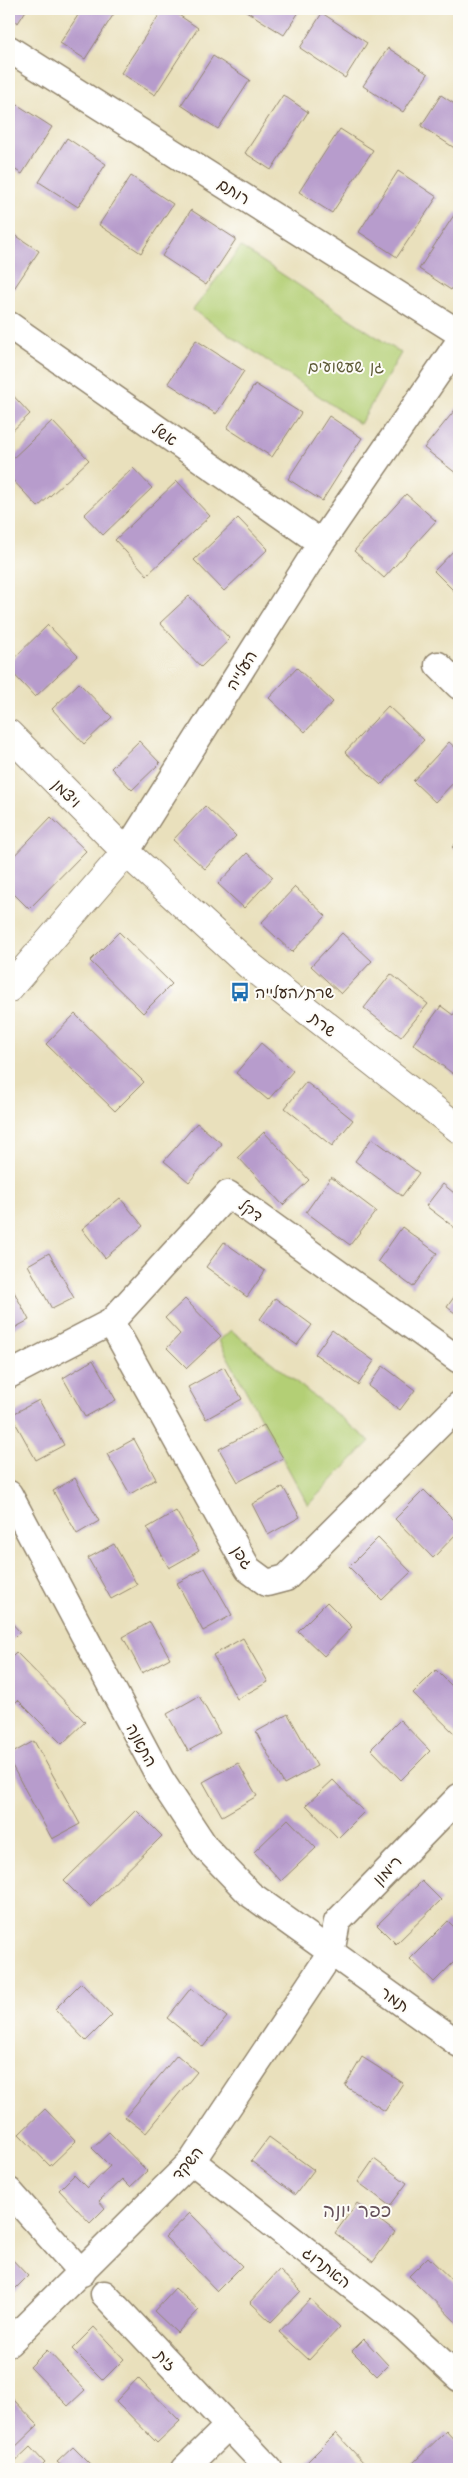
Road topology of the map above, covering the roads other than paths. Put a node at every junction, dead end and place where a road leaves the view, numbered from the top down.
1 (9, 50) edge
2 (9, 325) edge
3 (459, 333) edge
4 (459, 342) edge
5 (321, 543) junction
6 (438, 664) dead end
7 (459, 686) edge
8 (9, 734) edge
9 (126, 852) junction
10 (9, 988) edge
11 (459, 1129) edge
12 (111, 1322) junction
13 (459, 1360) edge
14 (9, 1375) edge
15 (459, 1405) edge
16 (9, 1494) edge
17 (459, 1797) edge
18 (331, 1953) junction
19 (459, 2044) edge
20 (192, 2161) junction
21 (9, 2191) edge
22 (82, 2273) junction
23 (104, 2294) dead end
24 (9, 2343) edge
25 (459, 2378) edge
26 (228, 2426) junction
27 (184, 2469) edge
28 (269, 2469) edge

1 - 3 street, רותם
2 - 5 street, אשל
4 - 5 street, העלייה
5 - 9 street, העלייה
6 - 7 street
8 - 9 street, ויצמן
9 - 10 street, העלייה
9 - 11 street, שרת
12 - 13 street, דקל
12 - 14 street, דקל
12 - 15 street, גפן
16 - 18 street, התאנה
17 - 18 street, רימון
18 - 19 street, תמר
18 - 20 street, השקד
20 - 22 street, השקד
20 - 25 street, האתרוג
21 - 22 street
22 - 24 street, השקד
23 - 26 street, זית
26 - 27 street
26 - 28 street, זית

